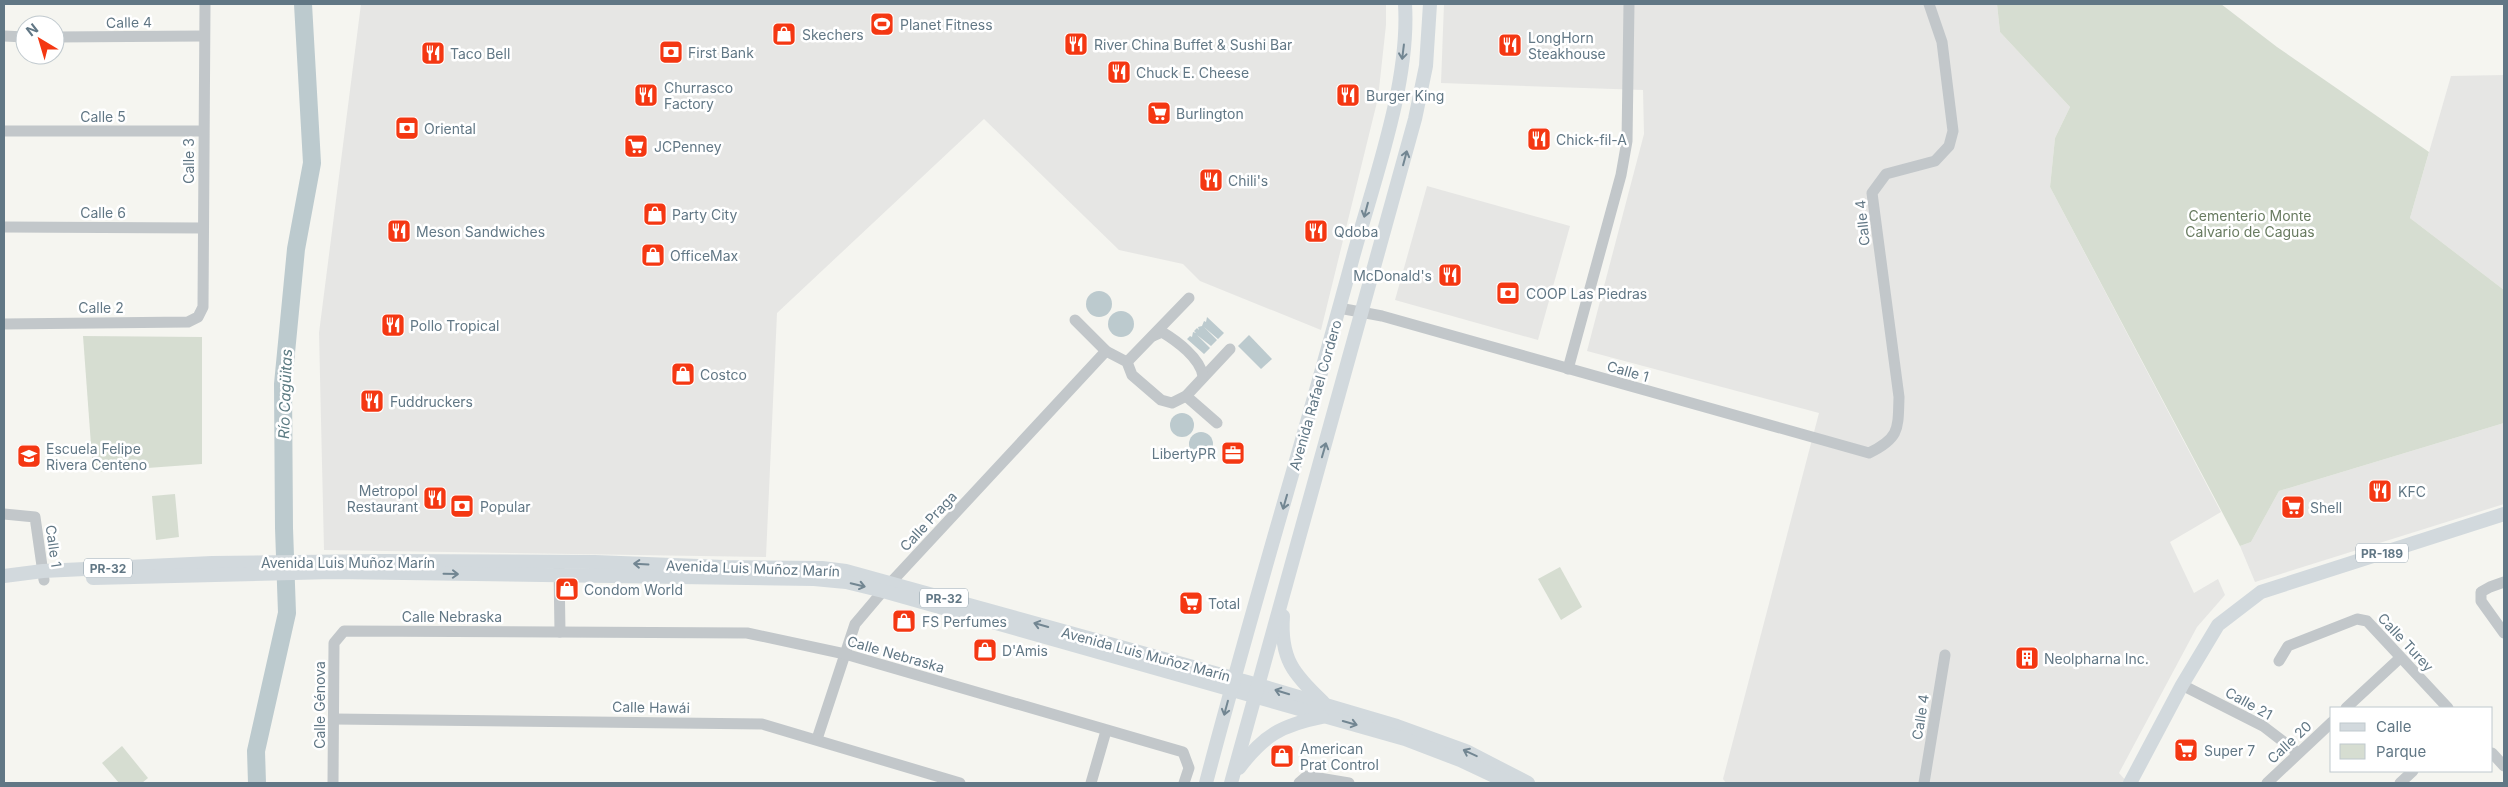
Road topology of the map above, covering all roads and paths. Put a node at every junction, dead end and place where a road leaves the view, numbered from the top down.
1 (205, 4) edge
2 (1405, 4) edge
3 (1430, 4) edge
4 (1629, 4) edge
5 (1929, 4) edge
6 (204, 36) junction
7 (65, 37) edge
8 (4, 130) edge
9 (203, 131) junction
10 (4, 226) edge
11 (202, 228) junction
12 (1189, 298) dead end
13 (1339, 308) junction
14 (1363, 312) junction
15 (198, 318) joint
16 (1075, 320) dead end
17 (4, 324) edge
18 (1153, 336) junction
19 (1230, 349) dead end
20 (1106, 351) junction
21 (1127, 362) junction
22 (1568, 369) junction
23 (1203, 376) junction
24 (1186, 396) junction
25 (1217, 423) dead end
26 (1898, 428) joint
27 (4, 514) edge
28 (2504, 514) edge
29 (559, 568) junction
30 (4, 576) edge
31 (43, 576) junction
32 (1286, 580) junction
33 (2504, 582) edge
34 (4, 586) edge
35 (886, 587) junction
36 (344, 631) joint
37 (560, 632) junction
38 (2504, 633) edge
39 (845, 654) junction
40 (1945, 655) dead end
41 (2400, 658) junction
42 (2279, 661) dead end
43 (1232, 684) junction
44 (2182, 685) junction
45 (1257, 690) junction
46 (2347, 707) edge
47 (2447, 707) edge
48 (1325, 710) junction
49 (334, 719) junction
50 (2330, 724) edge
51 (1106, 731) junction
52 (817, 738) junction
53 (2298, 753) junction
54 (2493, 754) edge
55 (2504, 766) edge
56 (2412, 772) edge
57 (1232, 779) edge
58 (333, 783) edge
59 (960, 783) edge
60 (1091, 783) edge
61 (1184, 783) edge
62 (1206, 783) edge
63 (1299, 783) edge
64 (1349, 783) edge
65 (1509, 783) edge
66 (1528, 783) edge
67 (1924, 783) edge
68 (2130, 783) edge
69 (2267, 783) edge
70 (2400, 783) edge

1 - 6 street, Calle 3
2 -> 13 main road, Avenida Rafael Cordero
14 -> 3 main road, Avenida Rafael Cordero
4 - 22 street
5 - 26 street, Calle 4
6 - 7 street, Calle 4
6 - 9 street, Calle 3
8 - 9 street, Calle 5
9 - 11 street, Calle 3
10 - 11 street, Calle 6
11 - 15 street, Calle 3
12 - 18 street
13 - 14 street, Calle 1
13 -> 43 main road, Avenida Rafael Cordero
14 - 22 street, Calle 1
32 -> 14 main road, Avenida Rafael Cordero
15 - 17 street, Calle 2
16 - 20 street
18 - 21 street
18 - 23 street
19 - 23 street
20 - 21 street
20 - 35 street, Calle Praga
21 - 24 street
22 - 26 street, Calle 1
23 - 24 street
24 - 25 street
27 - 31 street, Calle 1
28 - 44 main road, PR-189
29 - 31 main road, Avenida Luis Muñoz Marín / PR-32
29 - 35 main road, Avenida Luis Muñoz Marín / PR-32
29 - 37 street
30 - 31 main road, Avenida Luis Muñoz Marín / PR-32
31 - 34 main road, Avenida Luis Muñoz Marín / PR-32
32 - 45 main road, Avenida Rafael Cordero
32 - 48 main road
33 - 38 street
35 - 39 street, Calle Praga
35 - 43 main road, Avenida Luis Muñoz Marín / PR-32
36 - 37 street, Calle Nebraska
36 - 49 street, Calle Génova
37 - 39 street, Calle Nebraska
39 - 51 street, Calle Nebraska
39 - 52 street, Calle Praga
40 - 67 street, Calle 4
41 - 42 street, Calle Turey
41 - 46 street
41 - 47 street, Calle Turey
43 - 45 main road, Avenida Luis Muñoz Marín / PR-32
43 -> 62 main road, Avenida Rafael Cordero
44 - 53 street, Calle 21
44 - 68 main road, PR-189
45 - 48 main road, Avenida Luis Muñoz Marín / PR-32
45 - 57 main road, Avenida Rafael Cordero
48 - 57 main road
48 -> 65 main road, Avenida Luis Muñoz Marín / PR-32
66 -> 48 main road, Avenida Luis Muñoz Marín / PR-32
49 - 52 street, Calle Hawái
49 - 58 street, Calle Génova
50 - 53 street, Calle 20
51 - 60 street
51 - 61 street, Calle Nebraska
52 - 59 street, Calle Hawái
53 - 69 street, Calle 20
54 - 55 street
56 - 70 street
63 - 64 street

